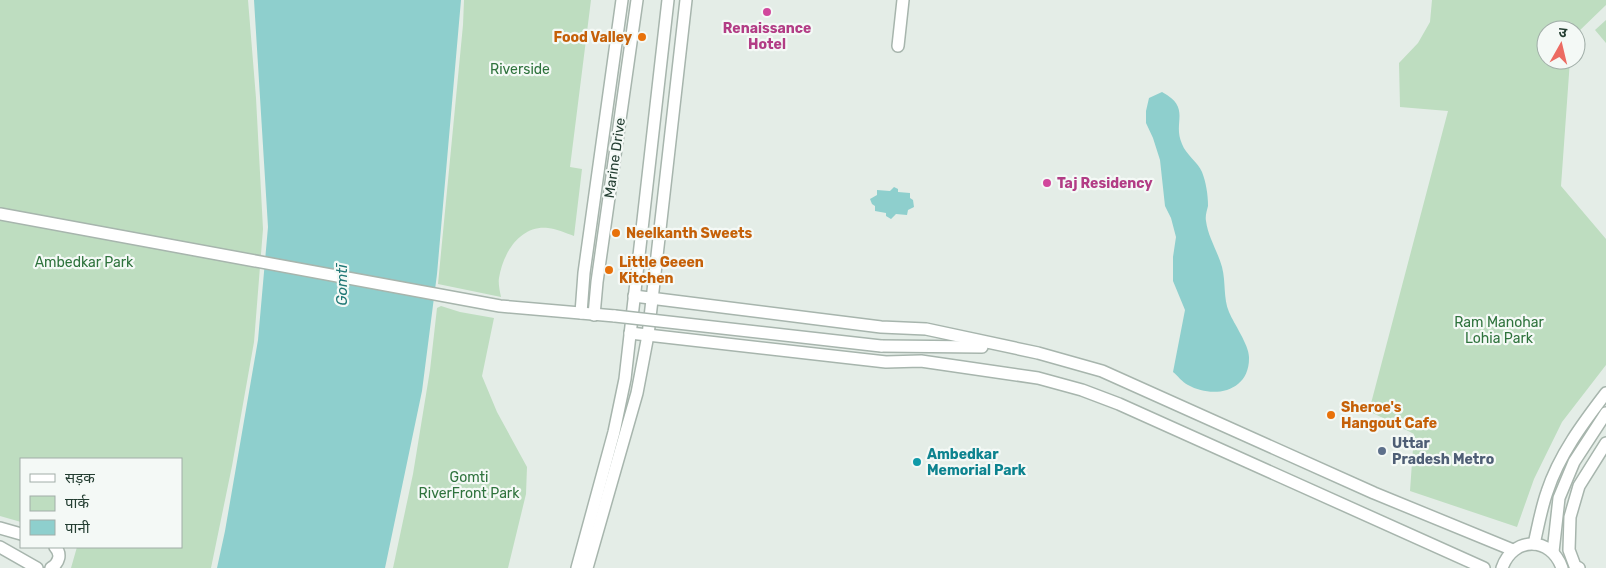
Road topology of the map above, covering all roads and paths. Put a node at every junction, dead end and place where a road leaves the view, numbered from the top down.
1 (622, 0) edge
2 (637, 0) edge
3 (668, 0) edge
4 (686, 0) edge
5 (903, 0) edge
6 (898, 46) dead end
7 (0, 214) edge
8 (634, 296) junction
9 (652, 298) junction
10 (581, 313) junction
11 (594, 315) junction
12 (630, 333) junction
13 (648, 335) junction
14 (881, 346) junction
15 (1015, 348) junction
16 (921, 361) junction
17 (1606, 393) edge
18 (1606, 413) edge
19 (1589, 438) junction
20 (1604, 451) edge
21 (0, 528) edge
22 (20, 534) edge
23 (1534, 544) junction
24 (0, 547) edge
25 (57, 548) edge
26 (1514, 550) junction
27 (1553, 552) junction
28 (37, 568) edge
29 (51, 568) edge
30 (577, 568) edge
31 (588, 568) edge
32 (1484, 568) edge
33 (1502, 568) edge
34 (1562, 568) edge
35 (1579, 568) edge

1 - 10 street, Marine Drive
2 - 11 street, Marine Drive
3 - 8 street
4 - 9 street
5 - 6 street
7 - 10 street
8 - 9 street
8 - 12 street
9 - 13 street
9 - 15 street
10 - 11 street
11 - 14 street, bridge
12 - 13 street
12 - 30 street
13 - 16 street
13 - 31 street
14 - 15 street
14 - 16 street
15 - 26 street
16 - 32 street
17 - 23 street
18 - 19 street
19 - 20 street
19 - 27 street
20 - 35 street
21 - 22 street
23 - 26 street
23 - 27 street
24 - 28 street
25 - 29 street
26 - 33 street
27 - 34 street

